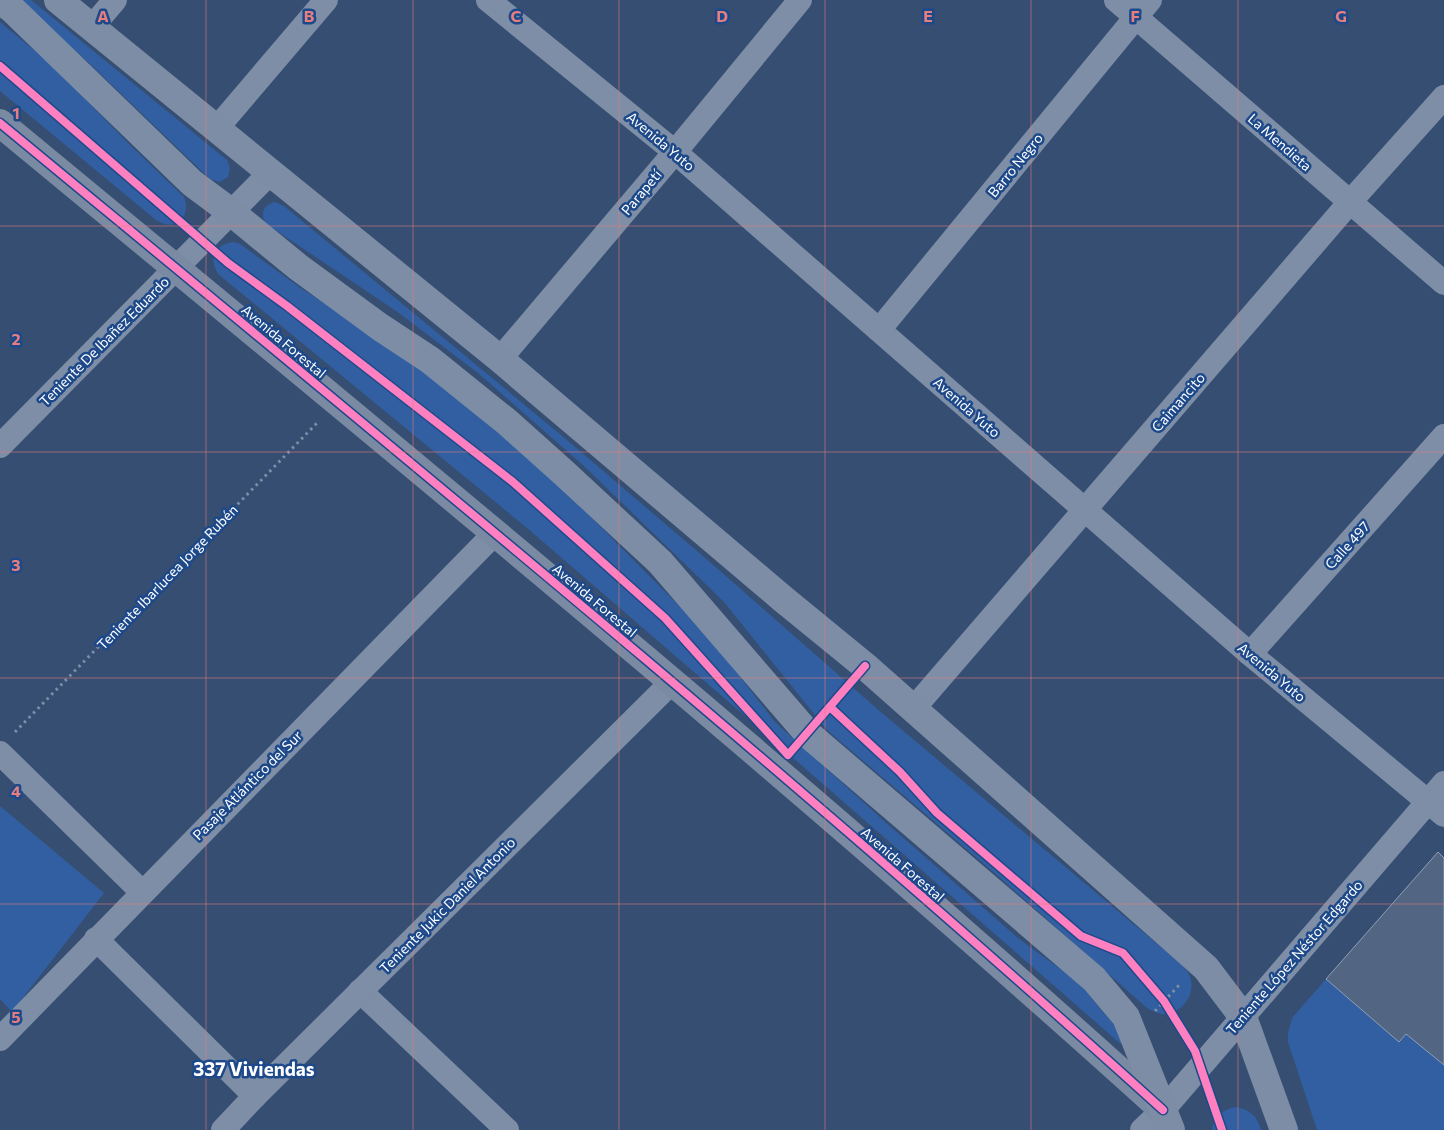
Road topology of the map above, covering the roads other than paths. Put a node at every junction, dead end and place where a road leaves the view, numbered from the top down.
1 (0, 0) edge
2 (58, 0) edge
3 (115, 0) edge
4 (326, 0) edge
5 (488, 0) edge
6 (800, 0) edge
7 (1116, 0) edge
8 (1143, 9) edge
9 (92, 27) junction
10 (1444, 97) edge
11 (217, 128) junction
12 (3, 131) edge
13 (675, 152) junction
14 (271, 172) junction
15 (1350, 202) junction
16 (231, 212) junction
17 (176, 267) junction
18 (1444, 283) edge
19 (879, 330) junction
20 (500, 359) junction
21 (1444, 436) edge
22 (0, 446) edge
23 (1084, 510) junction
24 (495, 533) junction
25 (1250, 654) junction
26 (672, 682) junction
27 (914, 708) junction
28 (0, 753) edge
29 (1444, 783) edge
30 (1436, 808) edge
31 (142, 892) junction
32 (96, 939) junction
33 (360, 991) junction
34 (1243, 1017) junction
35 (0, 1039) edge
36 (255, 1096) junction
37 (1167, 1120) edge
38 (223, 1130) edge
39 (507, 1130) edge
40 (1142, 1130) edge
41 (1284, 1130) edge

1 - 16 main road
2 - 9 main road
3 - 9 street
4 - 11 street
5 - 13 street, Avenida Yuto
6 - 13 street, Parapetí
7 - 8 street, La Mendieta
8 - 15 street, La Mendieta
8 - 19 street, Barro Negro
9 - 11 main road
10 - 15 street, Caimancito
11 - 14 main road
12 - 17 street, Avenida Forestal
13 - 19 street, Avenida Yuto
13 - 20 street, Parapetí
14 - 16 street, Teniente De Ibañez Eduardo
14 - 20 main road
15 - 18 street, La Mendieta
15 - 23 street, Caimancito
16 - 17 street, Teniente De Ibañez Eduardo
16 - 37 main road
17 - 22 street, Teniente De Ibañez Eduardo
17 - 24 street, Avenida Forestal
19 - 23 street, Avenida Yuto
20 - 27 main road
21 - 25 street, Calle 497
23 - 25 street, Avenida Yuto
23 - 27 street, Caimancito
24 - 26 street, Avenida Forestal
24 - 31 street, Pasaje Atlántico del Sur
25 - 30 street, Avenida Yuto
26 - 33 street, Teniente Jukic Daniel Antonio
26 - 37 street, Avenida Forestal
27 - 34 main road
28 - 31 street
29 - 30 street, Teniente López Néstor Edgardo
30 - 34 street, Teniente López Néstor Edgardo
31 - 32 street, Pasaje Atlántico del Sur
32 - 35 street, Pasaje Atlántico del Sur
32 - 36 street
33 - 36 street, Teniente Jukic Daniel Antonio
33 - 39 street
34 - 37 street, Teniente López Néstor Edgardo
34 - 41 main road
36 - 38 street, Teniente Jukic Daniel Antonio
37 - 40 street, Teniente López Néstor Edgardo

